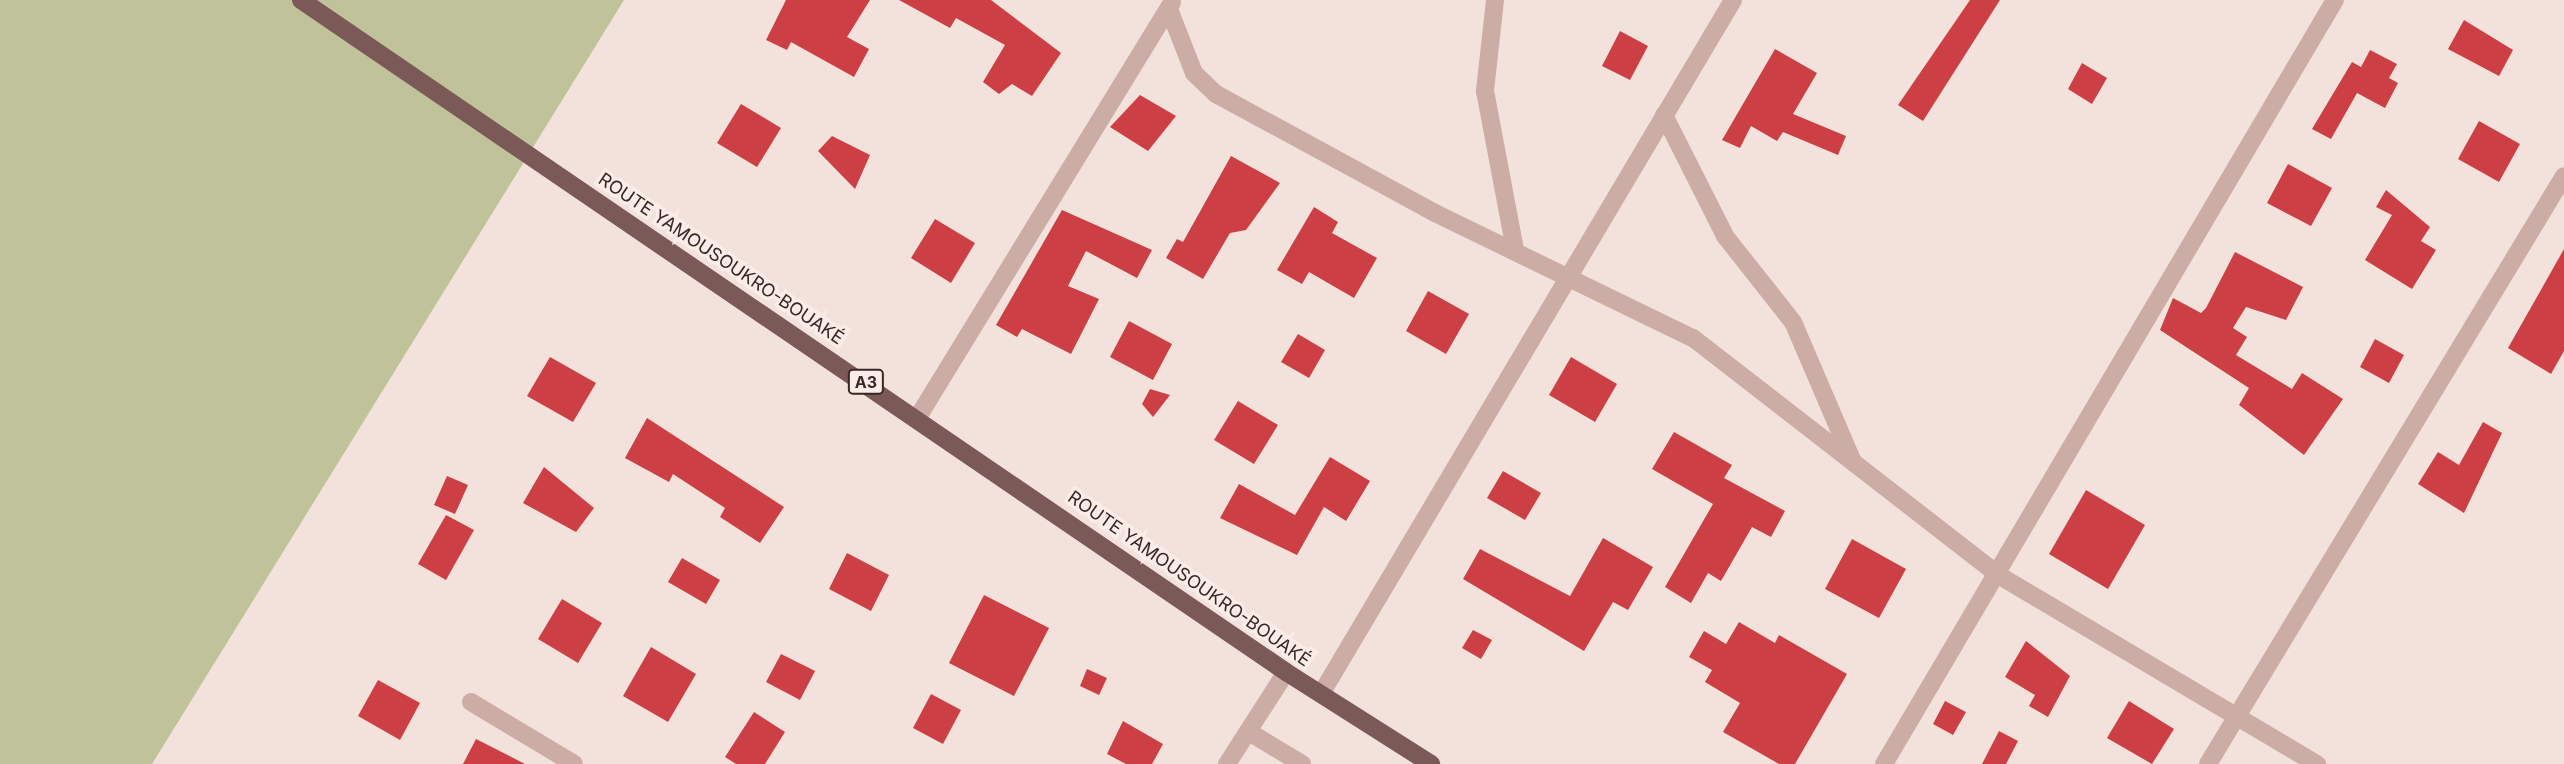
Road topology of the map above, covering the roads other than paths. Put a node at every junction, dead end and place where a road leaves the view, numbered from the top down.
1 (301, 0) edge
2 (1495, 0) edge
3 (1733, 0) edge
4 (2335, 0) edge
5 (1172, 4) edge
6 (1664, 115) junction
7 (2564, 176) edge
8 (1515, 250) junction
9 (1567, 278) junction
10 (918, 417) junction
11 (1854, 466) junction
12 (2000, 576) junction
13 (1286, 672) junction
14 (1321, 694) junction
15 (471, 702) dead end
16 (2238, 715) junction
17 (1249, 732) junction
18 (574, 764) edge
19 (1227, 764) edge
20 (1302, 764) edge
21 (1431, 764) edge
22 (1884, 764) edge
23 (2208, 764) edge
24 (2317, 764) edge

1 - 10 main road, ROUTE YAMOUSOUKRO-BOUAKÉ / A3
2 - 8 street
3 - 6 street
4 - 12 street
5 - 8 street
5 - 10 street
6 - 9 street
6 - 11 street
7 - 16 street
8 - 9 street
9 - 11 street
9 - 14 street
10 - 13 main road, ROUTE YAMOUSOUKRO-BOUAKÉ / A3
11 - 12 street
12 - 16 street
12 - 22 street
13 - 14 main road, ROUTE YAMOUSOUKRO-BOUAKÉ / A3
13 - 17 street
14 - 21 main road, ROUTE YAMOUSOUKRO-BOUAKÉ / A3
15 - 18 street
16 - 23 street
16 - 24 street
17 - 19 street
17 - 20 street

